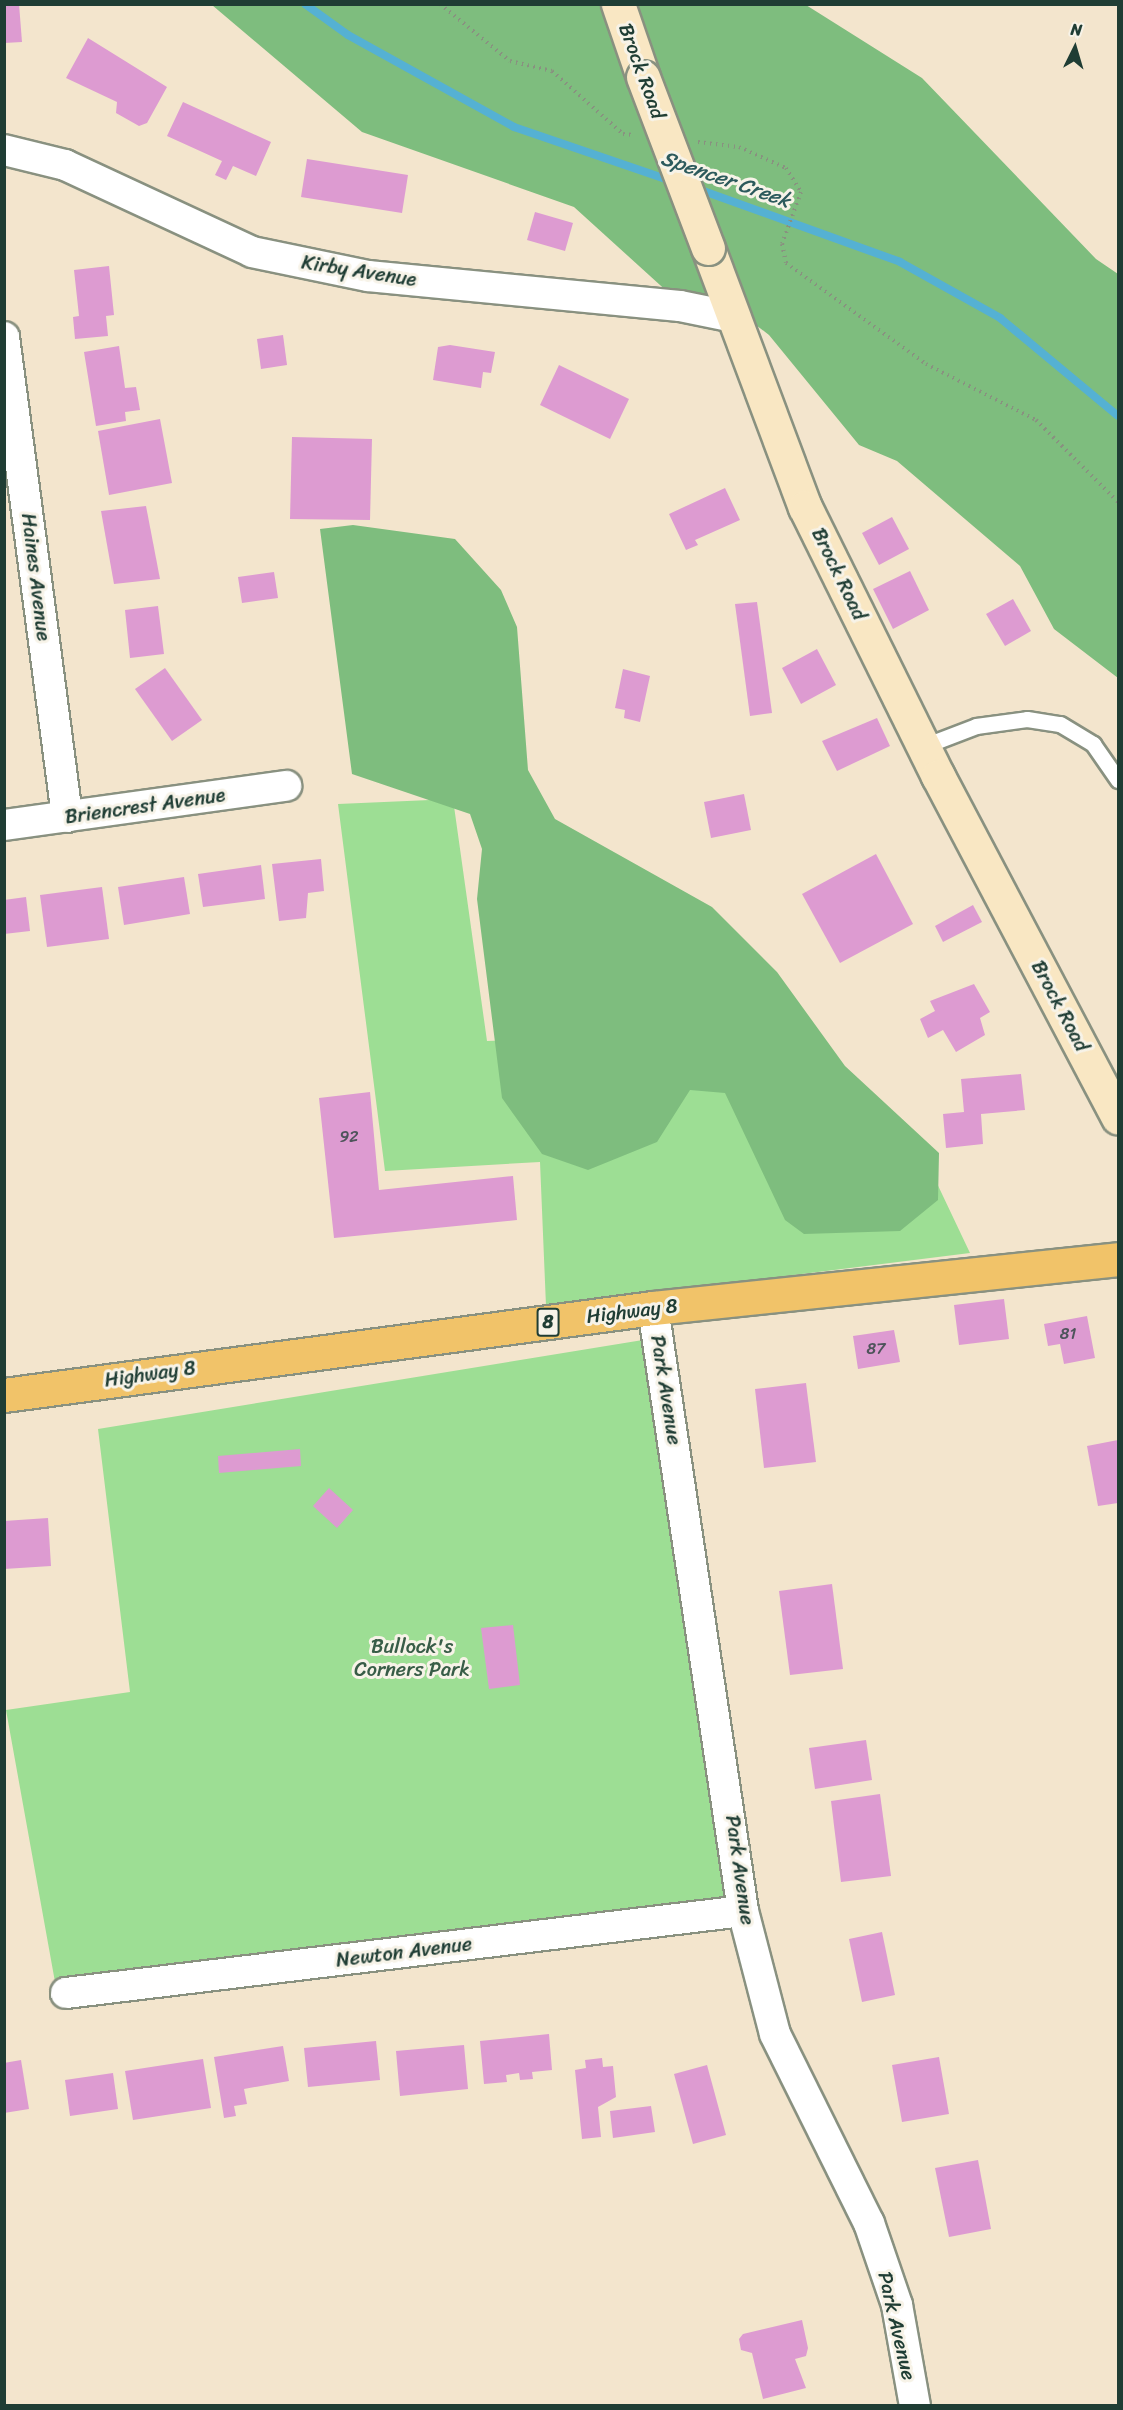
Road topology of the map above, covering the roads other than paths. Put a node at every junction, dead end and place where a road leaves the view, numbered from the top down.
1 (618, 4) edge
2 (7, 156) edge
3 (734, 317) junction
4 (4, 337) edge
5 (924, 746) junction
6 (1119, 780) edge
7 (286, 786) dead end
8 (67, 817) junction
9 (4, 825) edge
10 (1119, 1116) edge
11 (1119, 1259) edge
12 (653, 1308) junction
13 (4, 1395) edge
14 (743, 1911) junction
15 (66, 1993) dead end
16 (915, 2406) edge

1 - 3 main road, Brock Road, bridge
2 - 3 street, Kirby Avenue
3 - 5 main road, Brock Road
4 - 8 street, Haines Avenue
5 - 6 lane
5 - 10 main road, Brock Road
7 - 8 street, Briencrest Avenue
8 - 9 street, Briencrest Avenue
11 - 12 main road, Highway 8 / 8
12 - 13 main road, Highway 8 / 8
12 - 14 street, Park Avenue
14 - 15 street, Newton Avenue
14 - 16 street, Park Avenue

